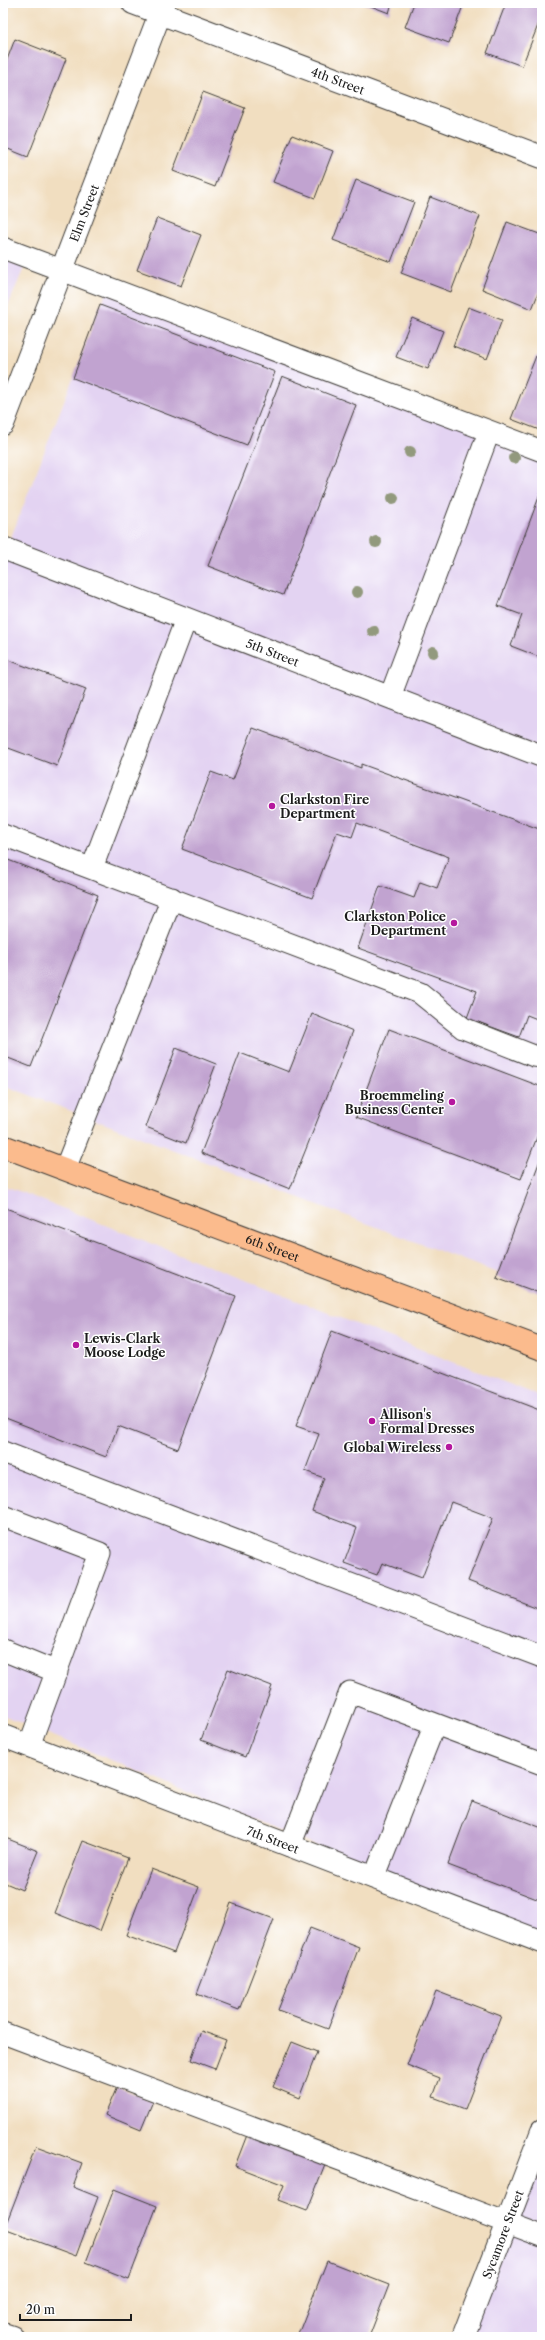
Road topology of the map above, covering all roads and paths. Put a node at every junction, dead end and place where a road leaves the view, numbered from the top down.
1 (133, 3) edge
2 (162, 8) edge
3 (542, 157) edge
4 (3, 248) edge
5 (62, 271) junction
6 (4, 416) edge
7 (489, 432) junction
8 (542, 451) edge
9 (3, 548) edge
10 (186, 619) junction
11 (390, 697) junction
12 (542, 756) edge
13 (3, 835) edge
14 (92, 868) junction
15 (172, 898) junction
16 (542, 1057) edge
17 (3, 1146) edge
18 (65, 1169) junction
19 (542, 1349) edge
20 (3, 1452) edge
21 (3, 1516) edge
22 (3, 1650) edge
23 (542, 1657) edge
24 (57, 1672) junction
25 (435, 1724) junction
26 (3, 1736) edge
27 (30, 1746) junction
28 (542, 1764) edge
29 (290, 1846) junction
30 (374, 1878) junction
31 (542, 1942) edge
32 (3, 2033) edge
33 (542, 2131) edge
34 (507, 2222) junction
35 (542, 2236) edge
36 (3, 2334) edge
37 (12, 2337) edge
38 (463, 2337) edge

1 - 2 street, 4th Street
2 - 3 street, 4th Street
2 - 5 street, Elm Street
4 - 5 lane
5 - 6 street, Elm Street
5 - 7 lane
7 - 8 lane
7 - 11 lane
9 - 10 street, 5th Street
10 - 11 street, 5th Street
10 - 14 lane
11 - 12 street, 5th Street
13 - 14 lane
14 - 15 lane
15 - 16 lane
15 - 18 lane
17 - 18 main road, 6th Street
18 - 19 main road, 6th Street
20 - 23 lane
21 - 24 lane
22 - 24 lane
24 - 27 lane
25 - 28 lane
25 - 29 lane
25 - 30 lane
26 - 27 street, 7th Street
27 - 29 street, 7th Street
29 - 30 street, 7th Street
30 - 31 street, 7th Street
32 - 34 lane
33 - 34 street, Sycamore Street
34 - 35 lane
34 - 38 street, Sycamore Street
36 - 37 street

